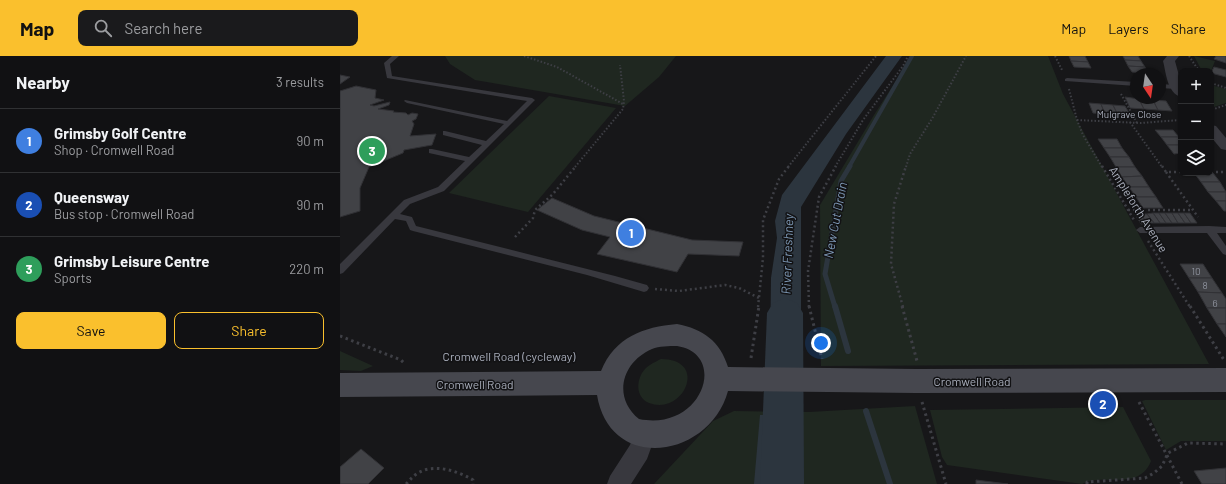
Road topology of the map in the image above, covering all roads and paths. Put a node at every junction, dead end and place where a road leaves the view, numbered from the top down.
1 (396, 56) edge
2 (524, 56) edge
3 (876, 56) edge
4 (908, 56) edge
5 (966, 56) edge
6 (1055, 56) edge
7 (1173, 56) edge
8 (1189, 56) edge
9 (620, 65) dead end
10 (1197, 68) edge
11 (1067, 80) junction
12 (1115, 83) junction
13 (1130, 84) edge
14 (1214, 84) edge
15 (1166, 87) edge
16 (1178, 87) edge
17 (1226, 88) edge
18 (1178, 90) edge
19 (407, 101) dead end
20 (624, 104) junction
21 (1226, 105) edge
22 (1214, 108) edge
23 (1078, 120) junction
24 (1178, 120) edge
25 (1130, 122) junction
26 (509, 123) junction
27 (1136, 123) junction
28 (1214, 129) edge
29 (445, 133) dead end
30 (488, 144) junction
31 (1226, 146) edge
32 (432, 151) dead end
33 (471, 160) junction
34 (1166, 172) junction
35 (1178, 172) edge
36 (1214, 172) edge
37 (1226, 172) edge
38 (1128, 210) junction
39 (1193, 210) junction
40 (393, 216) junction
41 (1140, 230) junction
42 (1209, 230) junction
43 (1226, 230) edge
44 (514, 237) dead end
45 (1226, 252) edge
46 (340, 270) edge
47 (644, 288) joint
48 (759, 298) junction
49 (340, 336) edge
50 (1226, 362) edge
51 (406, 365) dead end
52 (718, 378) junction
53 (753, 380) junction
54 (825, 380) junction
55 (1128, 380) junction
56 (1226, 380) edge
57 (916, 381) junction
58 (610, 383) junction
59 (341, 386) edge
60 (646, 434) junction
61 (1226, 444) edge
62 (1167, 458) junction
63 (406, 484) edge
64 (473, 484) edge
65 (618, 484) edge
66 (946, 484) edge
67 (1087, 484) edge
68 (1182, 484) edge

1 - 26 lane
2 - 20 path
3 - 48 path
4 - 54 path
5 - 57 path
6 - 11 path, Ampleforth Avenue
7 - 16 street
8 - 10 path
9 - 20 path
11 - 12 lane
11 - 23 path, Ampleforth Avenue
12 - 13 lane
12 - 27 path
14 - 17 path
15 - 18 lane
19 - 26 lane
20 - 44 path
21 - 22 path
23 - 25 path, Mulgrave Close
23 - 38 path, Ampleforth Avenue
24 - 27 path, Mulgrave Close
25 - 27 path, Mulgrave Close
25 - 34 path
26 - 30 lane
28 - 31 street
29 - 30 lane
30 - 33 lane
32 - 33 lane
33 - 40 lane
34 - 35 path
34 - 39 path
36 - 37 path
38 - 39 path
38 - 41 path, Ampleforth Avenue
39 - 42 path
40 - 46 lane
40 - 47 lane
41 - 42 lane
41 - 50 path, Ampleforth Avenue
42 - 43 lane
42 - 45 lane
47 - 48 path
48 - 53 path
49 - 51 path
52 - 53 street, Cromwell Road
52 - 58 street
52 - 60 street
53 - 54 street, Cromwell Road
54 - 57 street, Cromwell Road
55 - 56 street, Cromwell Road
55 - 57 street, Cromwell Road
55 - 62 path
57 - 66 path
58 - 59 street, Cromwell Road
58 - 60 street
60 - 65 street
61 - 62 path
62 - 67 path
62 - 68 path
63 - 64 path

